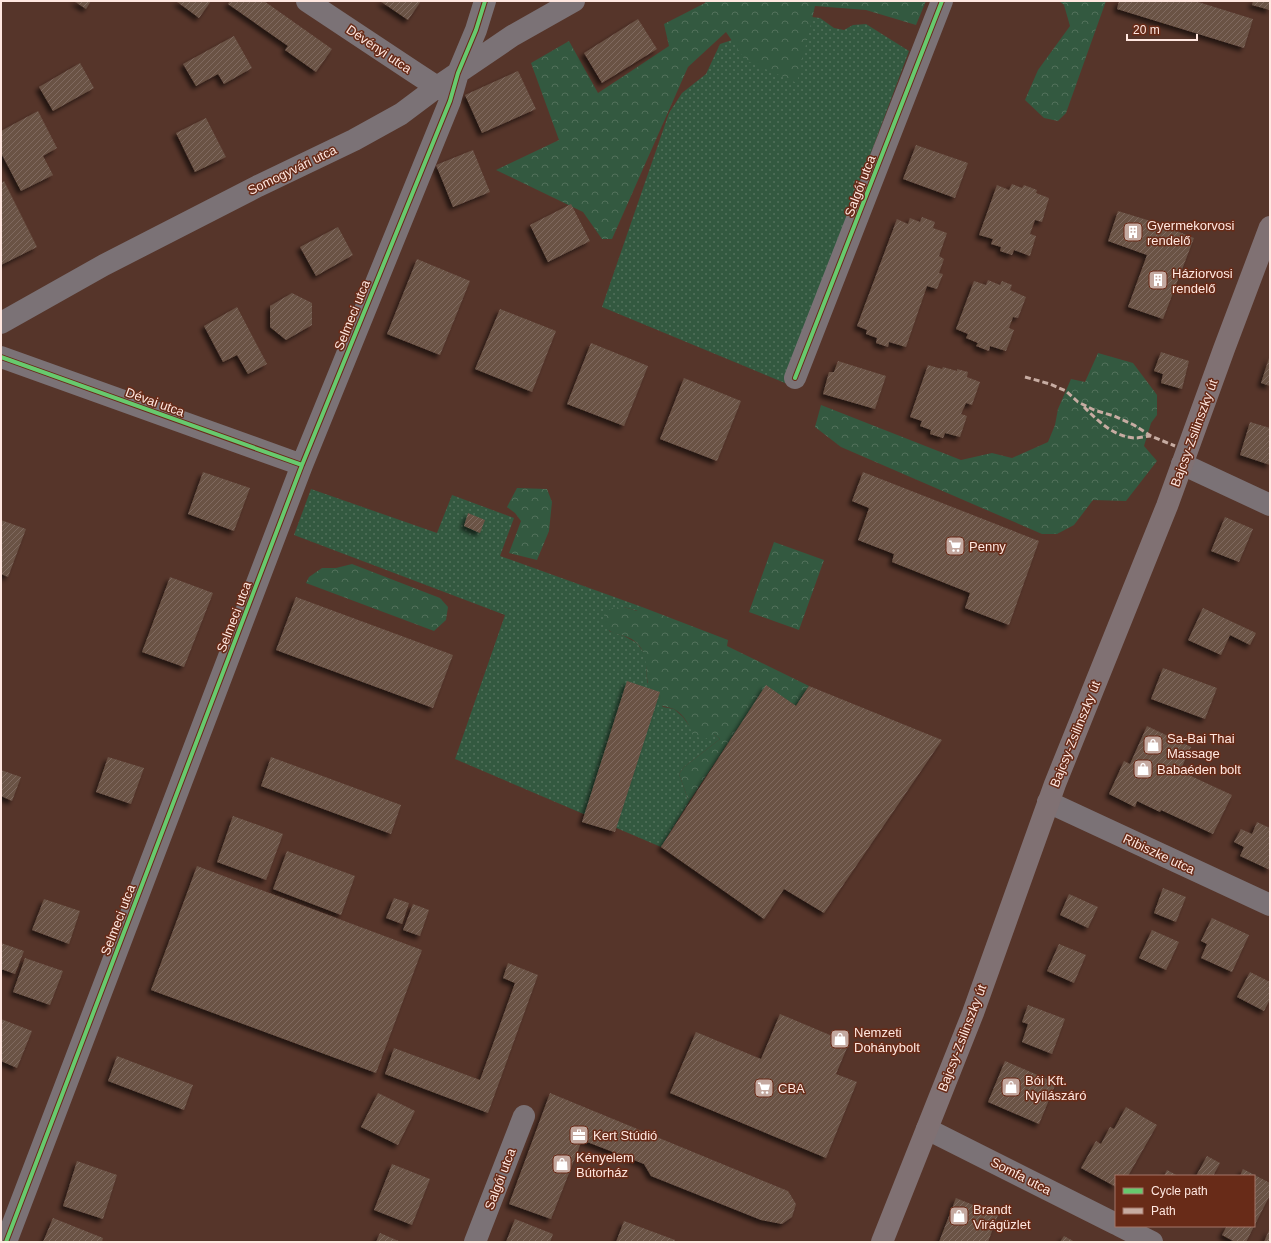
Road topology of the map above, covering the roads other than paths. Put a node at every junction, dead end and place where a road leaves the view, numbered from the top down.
1 (307, 1) edge
2 (486, 1) edge
3 (574, 1) edge
4 (942, 1) edge
5 (458, 73) junction
6 (444, 91) junction
7 (1270, 227) edge
8 (1, 323) edge
9 (1, 357) edge
10 (795, 378) dead end
11 (1182, 464) junction
12 (302, 465) junction
13 (1270, 505) edge
14 (1048, 802) junction
15 (1270, 905) edge
16 (524, 1116) dead end
17 (927, 1129) junction
18 (1115, 1223) edge
19 (1122, 1227) edge
20 (6, 1242) edge
21 (475, 1242) edge
22 (882, 1242) edge
23 (1152, 1242) edge

1 - 6 street, Dévényi utca
2 - 5 street, Selmeci utca
3 - 5 street
4 - 10 street, Salgói utca
5 - 6 street, Selmeci utca
6 - 8 street, Somogyvári utca
6 - 12 street, Selmeci utca
7 - 11 main road, Bajcsy-Zsilinszky út
9 - 12 street, Dévai utca
11 - 13 street
11 - 14 main road, Bajcsy-Zsilinszky út
12 - 20 street, Selmeci utca
14 - 15 street, Ribiszke utca
14 - 17 main road, Bajcsy-Zsilinszky út
16 - 21 street, Salgói utca
17 - 18 street, Somfa utca
17 - 22 main road, Bajcsy-Zsilinszky út
19 - 23 street

